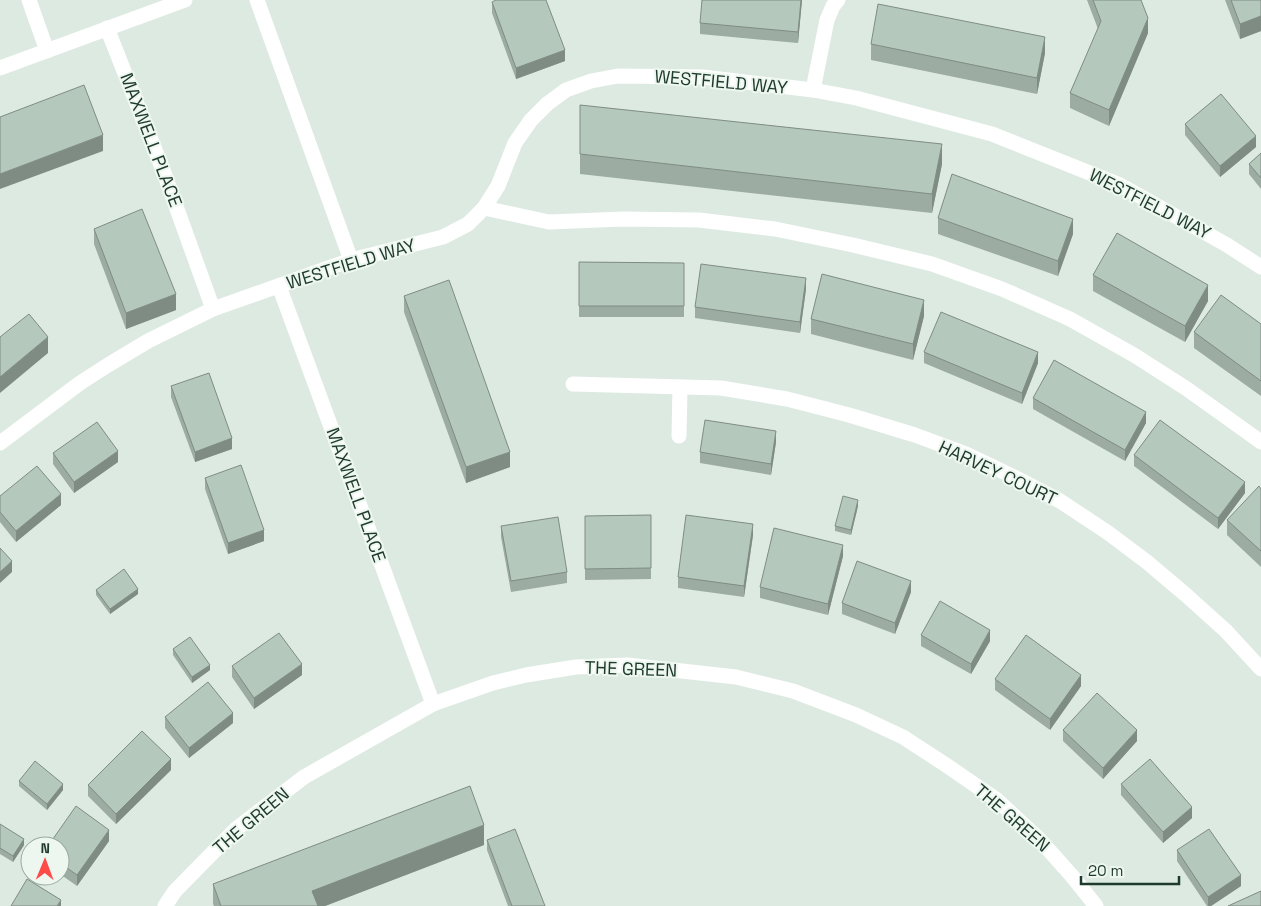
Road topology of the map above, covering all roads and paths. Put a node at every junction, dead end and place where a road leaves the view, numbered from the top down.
1 (29, 0) edge
2 (257, 0) edge
3 (838, 0) edge
4 (180, 1) edge
5 (107, 28) junction
6 (47, 51) junction
7 (0, 68) edge
8 (813, 90) junction
9 (484, 208) junction
10 (351, 260) junction
11 (1261, 267) edge
12 (279, 286) junction
13 (213, 309) junction
14 (573, 384) dead end
15 (680, 387) junction
16 (679, 436) dead end
17 (1261, 442) edge
18 (0, 443) edge
19 (1261, 670) edge
20 (433, 704) junction
21 (165, 906) edge
22 (1096, 906) edge

1 - 6 street
2 - 10 street
3 - 8 street
4 - 5 street
5 - 6 street
5 - 13 street, MAXWELL PLACE
6 - 7 street
8 - 9 street, WESTFIELD WAY
8 - 11 street, WESTFIELD WAY
9 - 10 street, WESTFIELD WAY
9 - 17 street
10 - 12 street, WESTFIELD WAY
12 - 13 street, WESTFIELD WAY
12 - 20 street, MAXWELL PLACE
13 - 18 street, WESTFIELD WAY
14 - 15 street, HARVEY COURT
15 - 16 street
15 - 19 street, HARVEY COURT
20 - 21 street, THE GREEN
20 - 22 street, THE GREEN

